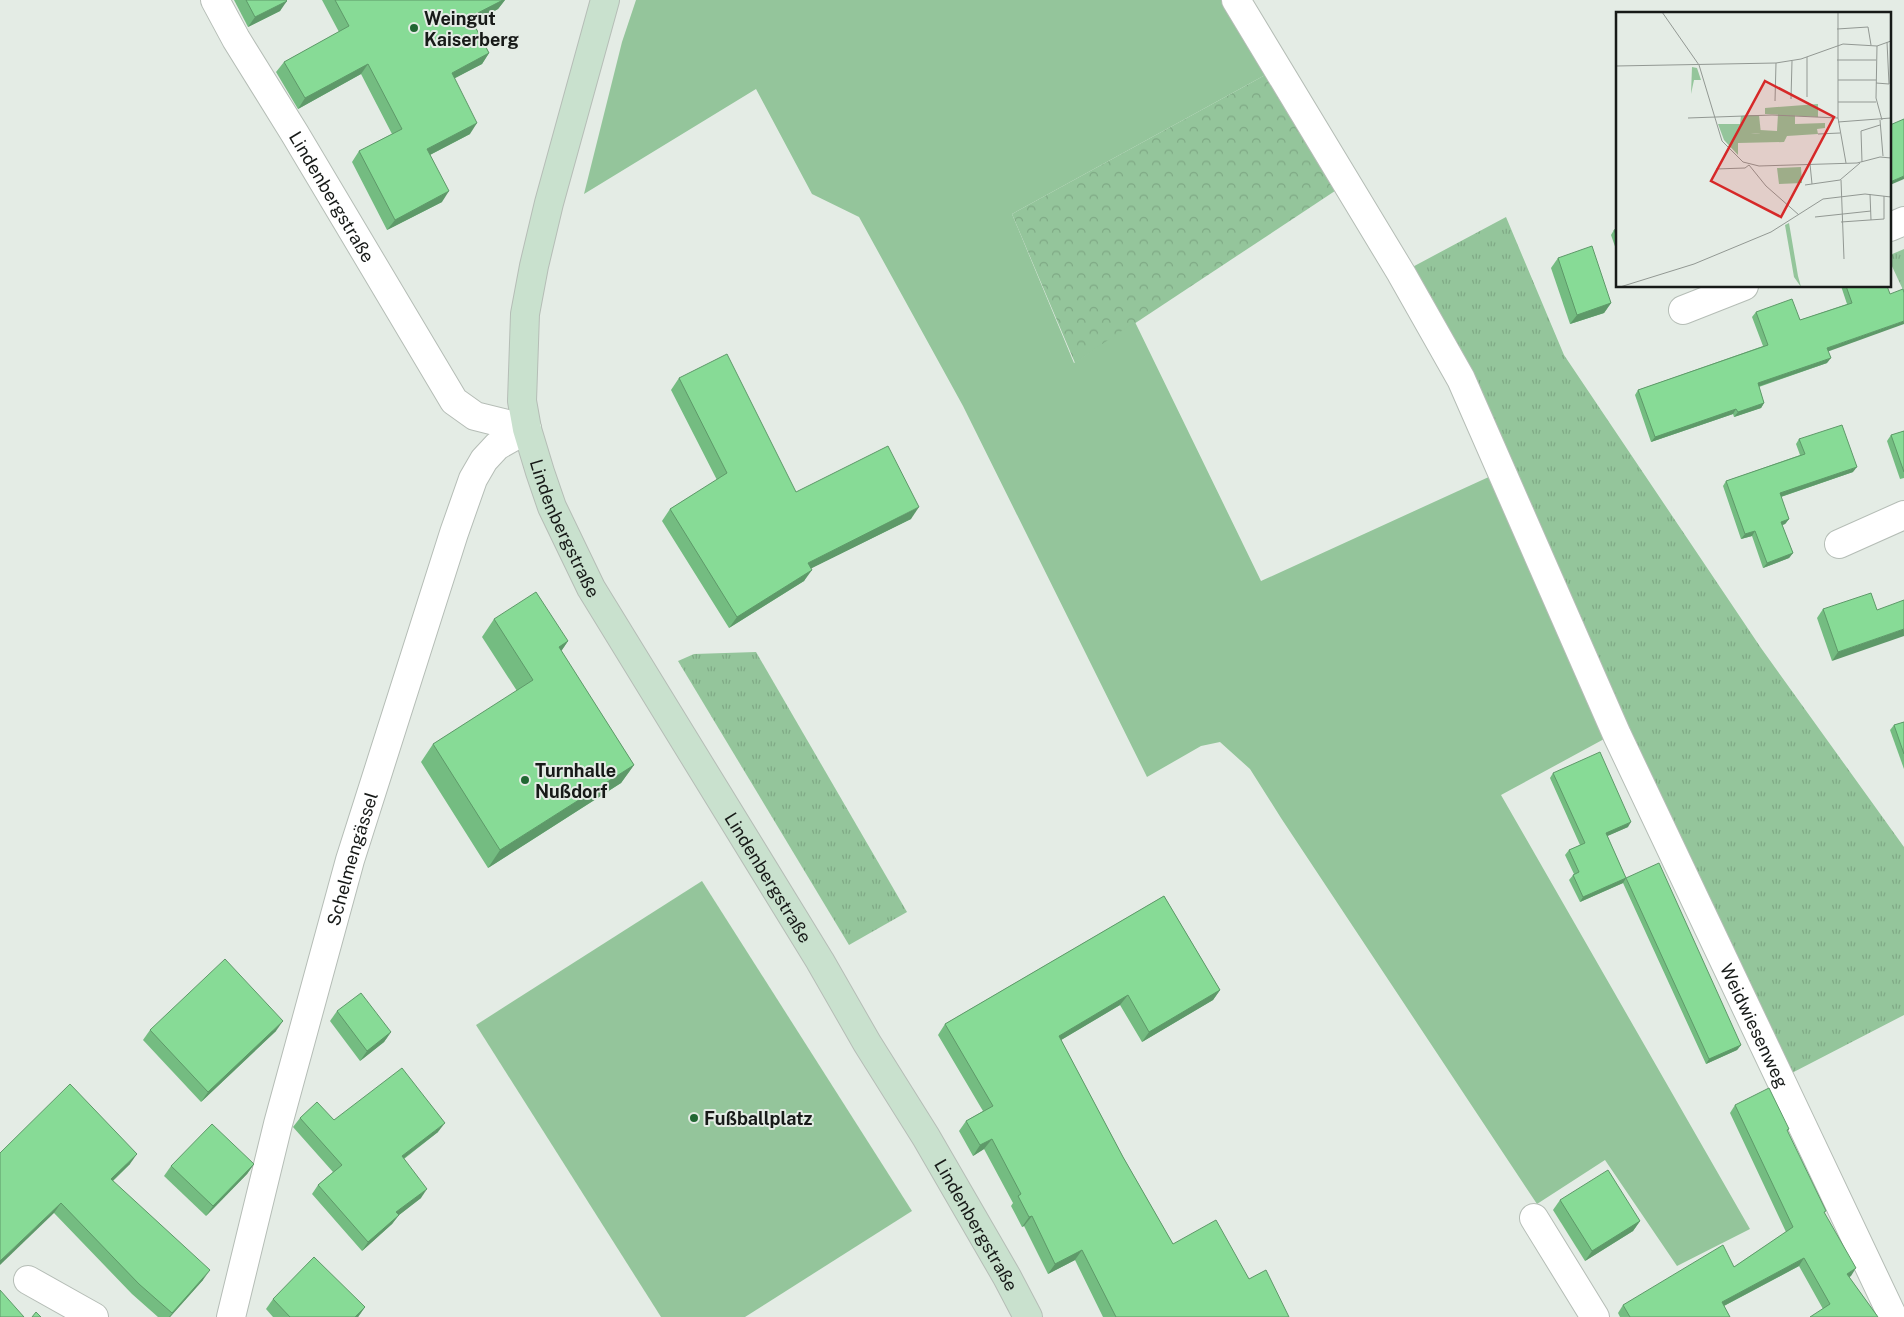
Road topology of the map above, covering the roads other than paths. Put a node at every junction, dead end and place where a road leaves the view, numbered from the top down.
1 (215, 0) edge
2 (606, 0) edge
3 (1236, 0) edge
4 (1904, 221) edge
5 (1892, 226) edge
6 (1739, 288) edge
7 (1683, 310) dead end
8 (527, 429) junction
9 (1904, 515) edge
10 (1839, 544) dead end
11 (1534, 1218) dead end
12 (28, 1280) dead end
13 (94, 1317) edge
14 (231, 1317) edge
15 (1028, 1317) edge
16 (1595, 1317) edge
17 (1893, 1317) edge

1 - 8 street, Lindenbergstraße
2 - 8 main road, Lindenbergstraße
3 - 17 street, Weidwiesenweg
4 - 5 street
6 - 7 street
8 - 14 street, Schelmengässel
8 - 15 main road, Lindenbergstraße
9 - 10 street
11 - 16 street
12 - 13 street

